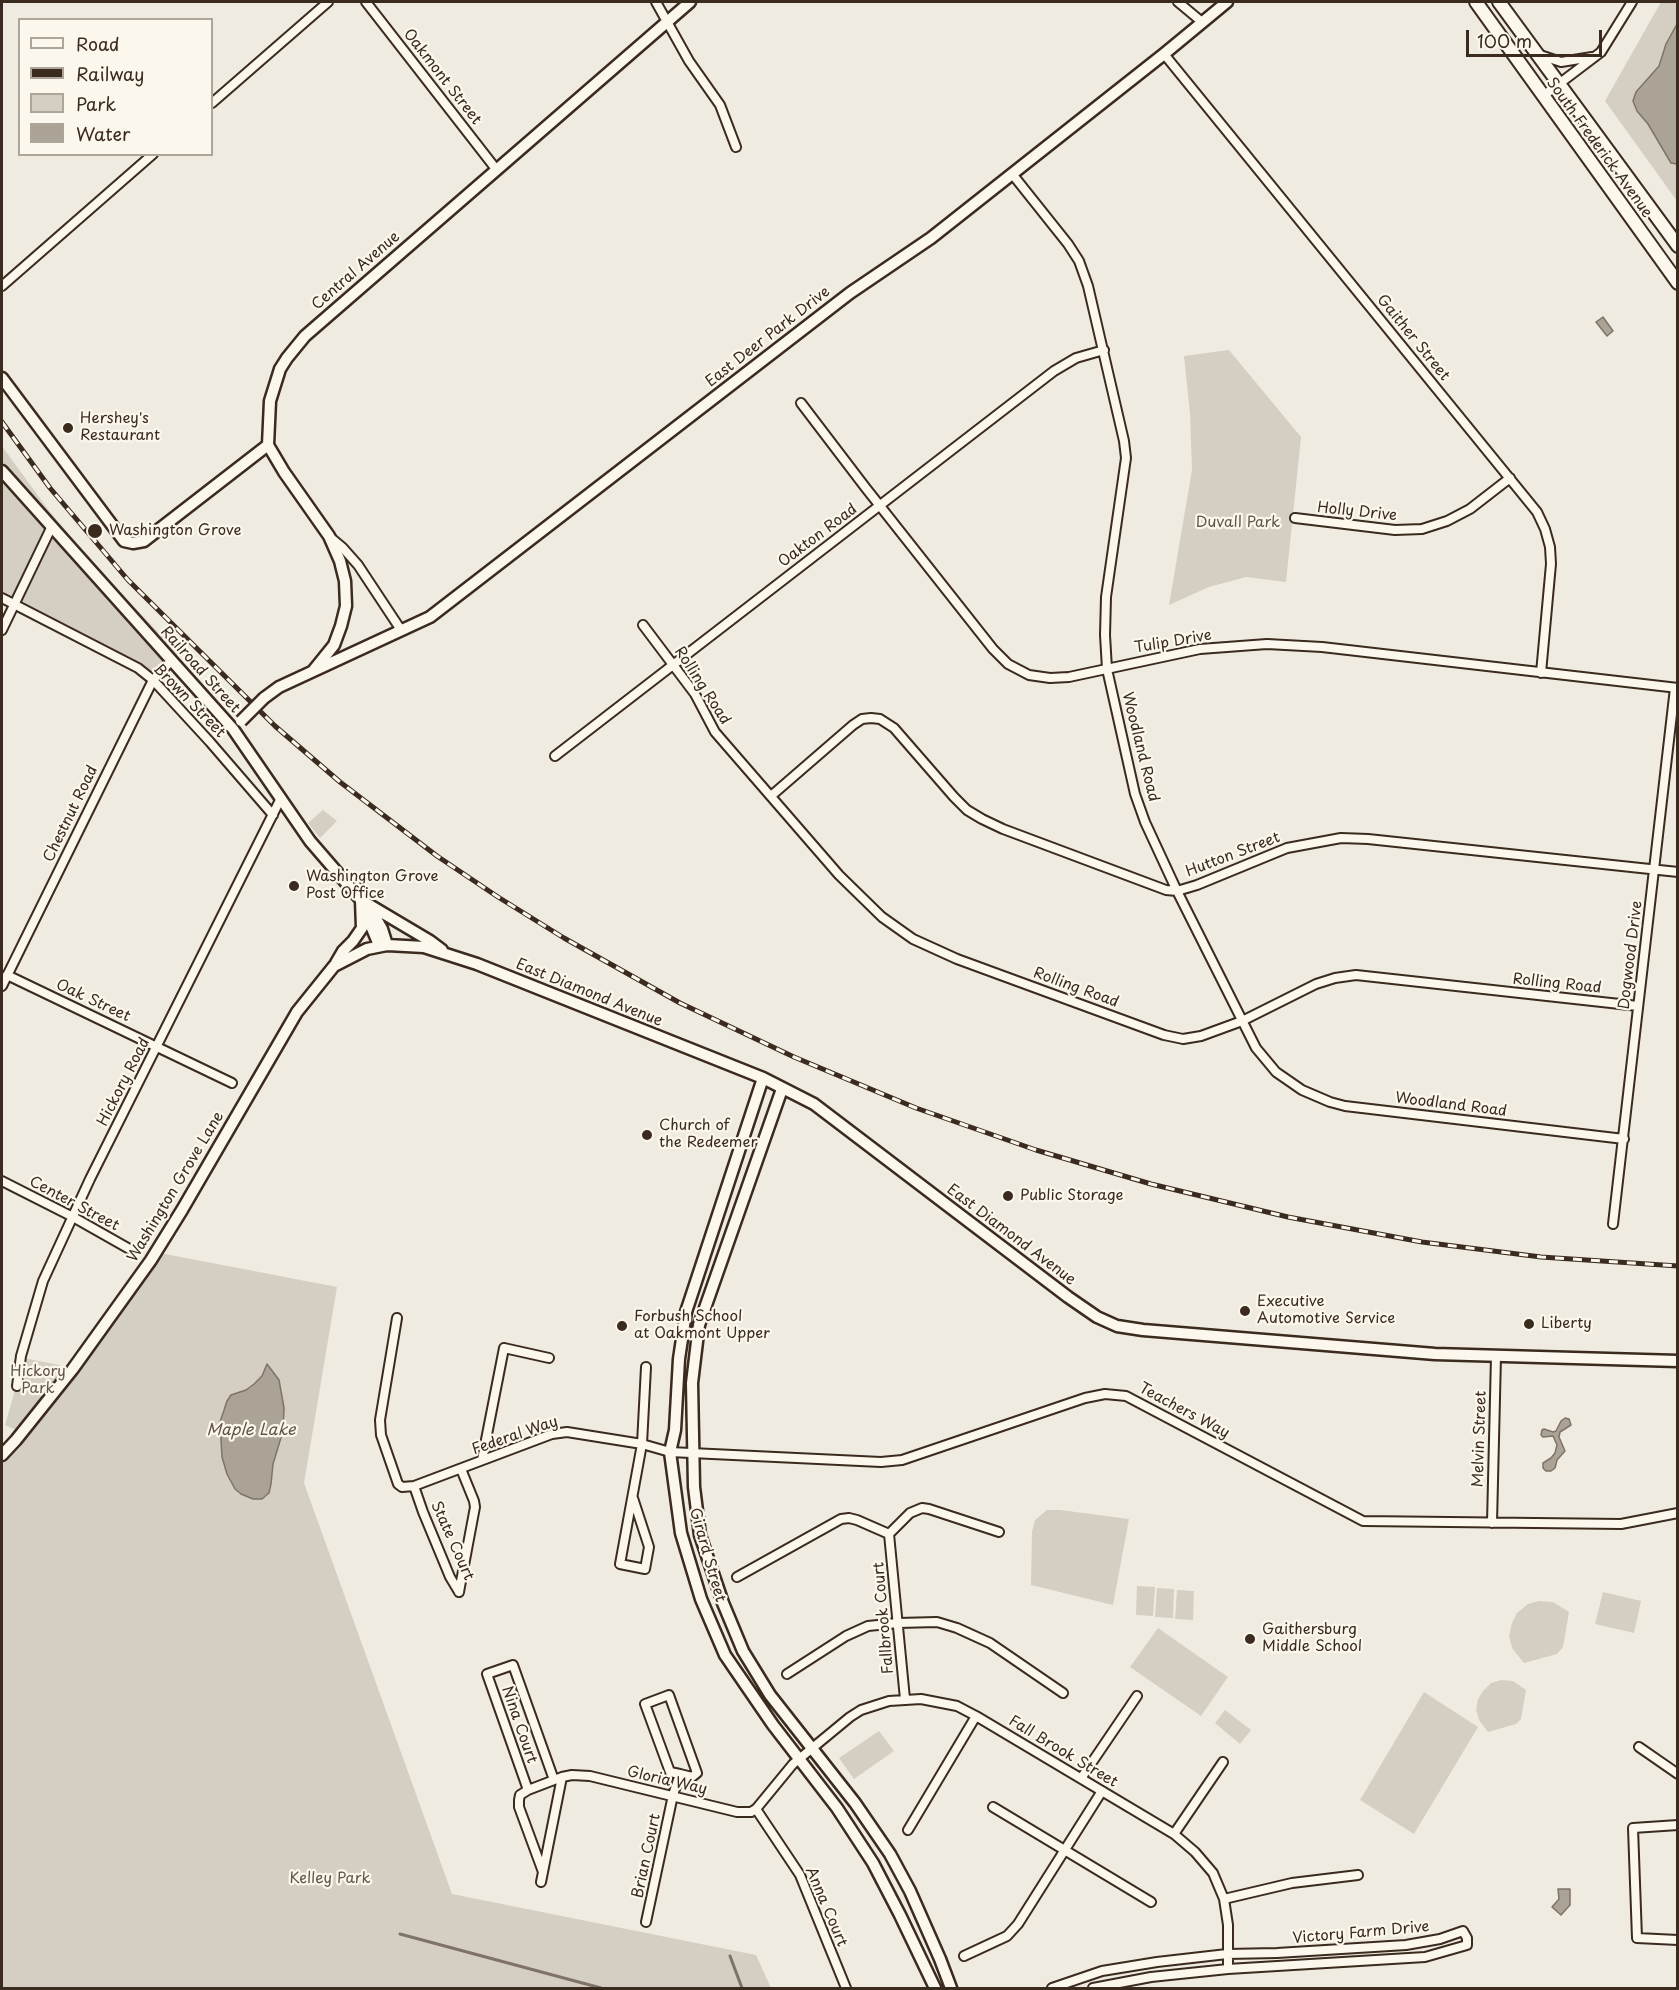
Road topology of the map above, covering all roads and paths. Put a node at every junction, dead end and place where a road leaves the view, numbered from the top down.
1 (328, 2) edge
2 (366, 2) edge
3 (656, 2) edge
4 (690, 2) edge
5 (1178, 2) edge
6 (1227, 2) edge
7 (1476, 2) edge
8 (1500, 2) edge
9 (1632, 2) edge
10 (667, 21) junction
11 (1202, 22) junction
12 (1601, 52) junction
13 (1164, 54) junction
14 (1539, 54) junction
15 (1560, 83) junction
16 (1543, 96) junction
17 (213, 102) edge
18 (736, 147) dead end
19 (151, 156) edge
20 (496, 169) junction
21 (1013, 175) junction
22 (1677, 246) edge
23 (1677, 283) edge
24 (2, 286) edge
25 (1104, 350) junction
26 (2, 378) edge
27 (801, 403) dead end
28 (268, 444) junction
29 (2, 471) edge
30 (1510, 478) junction
31 (880, 506) junction
32 (1295, 518) dead end
33 (51, 528) junction
34 (329, 536) junction
35 (2, 598) edge
36 (13, 604) junction
37 (643, 625) dead end
38 (2, 630) edge
39 (401, 630) junction
40 (172, 660) junction
41 (673, 664) junction
42 (1107, 669) junction
43 (312, 672) junction
44 (1541, 673) junction
45 (153, 680) junction
46 (1676, 688) edge
47 (237, 725) junction
48 (555, 756) dead end
49 (771, 796) junction
50 (280, 800) junction
51 (273, 815) junction
52 (1655, 869) junction
53 (1677, 872) edge
54 (1177, 891) junction
55 (365, 903) junction
56 (383, 945) junction
57 (447, 954) junction
58 (334, 966) junction
59 (7, 975) junction
60 (2, 986) edge
61 (1638, 1006) junction
62 (1242, 1021) junction
63 (157, 1047) junction
64 (763, 1078) junction
65 (232, 1083) dead end
66 (782, 1089) junction
67 (1624, 1139) junction
68 (2, 1181) edge
69 (73, 1217) junction
70 (1613, 1224) dead end
71 (133, 1251) dead end
72 (397, 1318) dead end
73 (1496, 1356) junction
74 (549, 1358) dead end
75 (1677, 1361) edge
76 (646, 1368) dead end
77 (17, 1386) dead end
78 (642, 1444) junction
79 (670, 1452) junction
80 (693, 1454) junction
81 (2, 1455) edge
82 (482, 1460) junction
83 (462, 1469) junction
84 (410, 1487) junction
85 (633, 1497) junction
86 (1677, 1512) edge
87 (1492, 1523) junction
88 (999, 1532) dead end
89 (889, 1534) junction
90 (737, 1577) dead end
91 (898, 1623) junction
92 (787, 1674) dead end
93 (1063, 1693) dead end
94 (1137, 1696) dead end
95 (905, 1699) junction
96 (976, 1716) junction
97 (1639, 1747) dead end
98 (812, 1748) junction
99 (799, 1759) junction
100 (1223, 1761) dead end
101 (680, 1774) junction
102 (1677, 1774) edge
103 (1082, 1778) junction
104 (558, 1779) junction
105 (528, 1790) junction
106 (1102, 1791) junction
107 (673, 1796) junction
108 (993, 1807) dead end
109 (756, 1809) junction
110 (1677, 1825) edge
111 (908, 1830) dead end
112 (1174, 1834) junction
113 (1066, 1850) junction
114 (543, 1872) junction
115 (1358, 1875) dead end
116 (541, 1882) dead end
117 (1224, 1899) junction
118 (1151, 1902) dead end
119 (646, 1922) dead end
120 (1677, 1940) edge
121 (1227, 1954) junction
122 (964, 1956) dead end
123 (1228, 1969) junction
124 (846, 1989) edge
125 (935, 1989) edge
126 (951, 1989) edge
127 (1052, 1989) edge
128 (1093, 1989) edge

1 - 17 street
2 - 20 street, Oakmont Street
3 - 10 street
4 - 10 street, Central Avenue
5 - 11 street
6 - 11 street, East Deer Park Drive
7 - 16 main road, South Frederick Avenue
8 - 14 main road, South Frederick Avenue
9 - 12 street
10 - 18 street
10 - 20 street, Central Avenue
11 - 13 street, East Deer Park Drive
12 - 14 street
12 - 15 street
13 - 21 street, East Deer Park Drive
13 - 30 street, Gaither Street
14 - 15 main road, South Frederick Avenue
15 - 16 street
15 - 22 main road, South Frederick Avenue
16 - 23 main road, South Frederick Avenue
19 - 24 street
20 - 28 street, Central Avenue
21 - 25 street, Woodland Road
21 - 39 street, East Deer Park Drive
25 - 31 street, Oakton Road
25 - 42 street, Woodland Road
26 - 28 street
27 - 31 street, Tulip Drive
28 - 34 street
29 - 33 street, Railroad Street
30 - 32 street, Holly Drive
30 - 44 street, Gaither Street
31 - 41 street, Oakton Road
31 - 42 street, Tulip Drive
33 - 36 street
33 - 40 street, Railroad Street
34 - 39 street
34 - 43 street, East Deer Park Drive
35 - 36 street, Brown Street
36 - 38 street
36 - 45 street, Brown Street
37 - 41 street, Rolling Road
39 - 43 street, East Deer Park Drive
40 - 45 street, Chestnut Road
40 - 47 street, Railroad Street
41 - 48 street, Oakton Road
41 - 49 street, Rolling Road
42 - 44 street, Tulip Drive
42 - 54 street, Woodland Road
43 - 47 street, East Deer Park Drive, bridge
44 - 46 street, Tulip Drive
45 - 51 street, Brown Street
45 - 59 street, Chestnut Road
46 - 52 street, Dogwood Drive
47 - 50 street, Railroad Street
49 - 54 street, Hutton Street
49 - 62 street, Rolling Road
50 - 51 street, Hickory Road
50 - 55 street, Railroad Street
51 - 63 street, Hickory Road
52 - 53 street, Hutton Street
52 - 54 street, Hutton Street
52 - 61 street, Dogwood Drive
54 - 62 street, Woodland Road
55 - 56 street, Railroad Street
55 - 57 street
55 - 58 street
56 - 57 street, East Diamond Avenue
56 - 58 street, Washington Grove Lane
57 - 64 street, East Diamond Avenue
58 - 81 street, Washington Grove Lane
59 - 60 street, Chestnut Road
59 - 63 street, Oak Street
61 - 62 street, Rolling Road
61 - 67 street, Dogwood Drive
62 - 67 street, Woodland Road
63 - 65 street, Oak Street
63 - 69 street, Hickory Road
64 - 66 street, East Diamond Avenue
64 - 79 street, Girard Street
66 - 73 street, East Diamond Avenue
66 - 80 street, Girard Street
67 - 70 street, Dogwood Drive
68 - 69 street, Center Street
69 - 71 street, Center Street
69 - 77 street, Hickory Road
72 - 84 street
73 - 75 street, East Diamond Avenue
73 - 87 street, Melvin Street
74 - 82 street
76 - 78 street
78 - 79 street, Federal Way
78 - 82 street, Federal Way
78 - 85 street
79 - 80 street, Teachers Way
79 - 99 street, Girard Street
80 - 87 street, Teachers Way
80 - 98 street, Girard Street
82 - 83 street, Federal Way
83 - 84 street, Federal Way
83 - 84 street, State Court
85 - 85 street
86 - 87 street, Teachers Way
88 - 89 street
89 - 90 street
89 - 91 street, Fallbrook Court
91 - 92 street
91 - 93 street
91 - 95 street, Fallbrook Court
94 - 103 street
95 - 96 street, Fall Brook Street
95 - 98 street, Fall Brook Street
96 - 103 street, Fall Brook Street
96 - 111 street
97 - 102 street
98 - 99 street, Fall Brook Street
98 - 126 street, Girard Street
99 - 109 street
99 - 125 street, Girard Street
100 - 112 street
101 - 101 street
101 - 107 street, Brian Court
103 - 106 street, Fall Brook Street
104 - 105 street, Gloria Way
104 - 105 street, Nina Court
104 - 107 street, Gloria Way
104 - 114 street
105 - 114 street
106 - 112 street, Fall Brook Street
106 - 113 street
107 - 109 street, Gloria Way
107 - 119 street, Brian Court
108 - 113 street
109 - 124 street, Anna Court
110 - 120 street
112 - 117 street, Fall Brook Street
113 - 118 street
113 - 122 street
114 - 116 street
115 - 117 street
117 - 121 street, Fall Brook Street
121 - 123 street, Fall Brook Street
121 - 123 street, Victory Farm Drive
121 - 127 street, Victory Farm Drive
123 - 128 street, Victory Farm Drive

